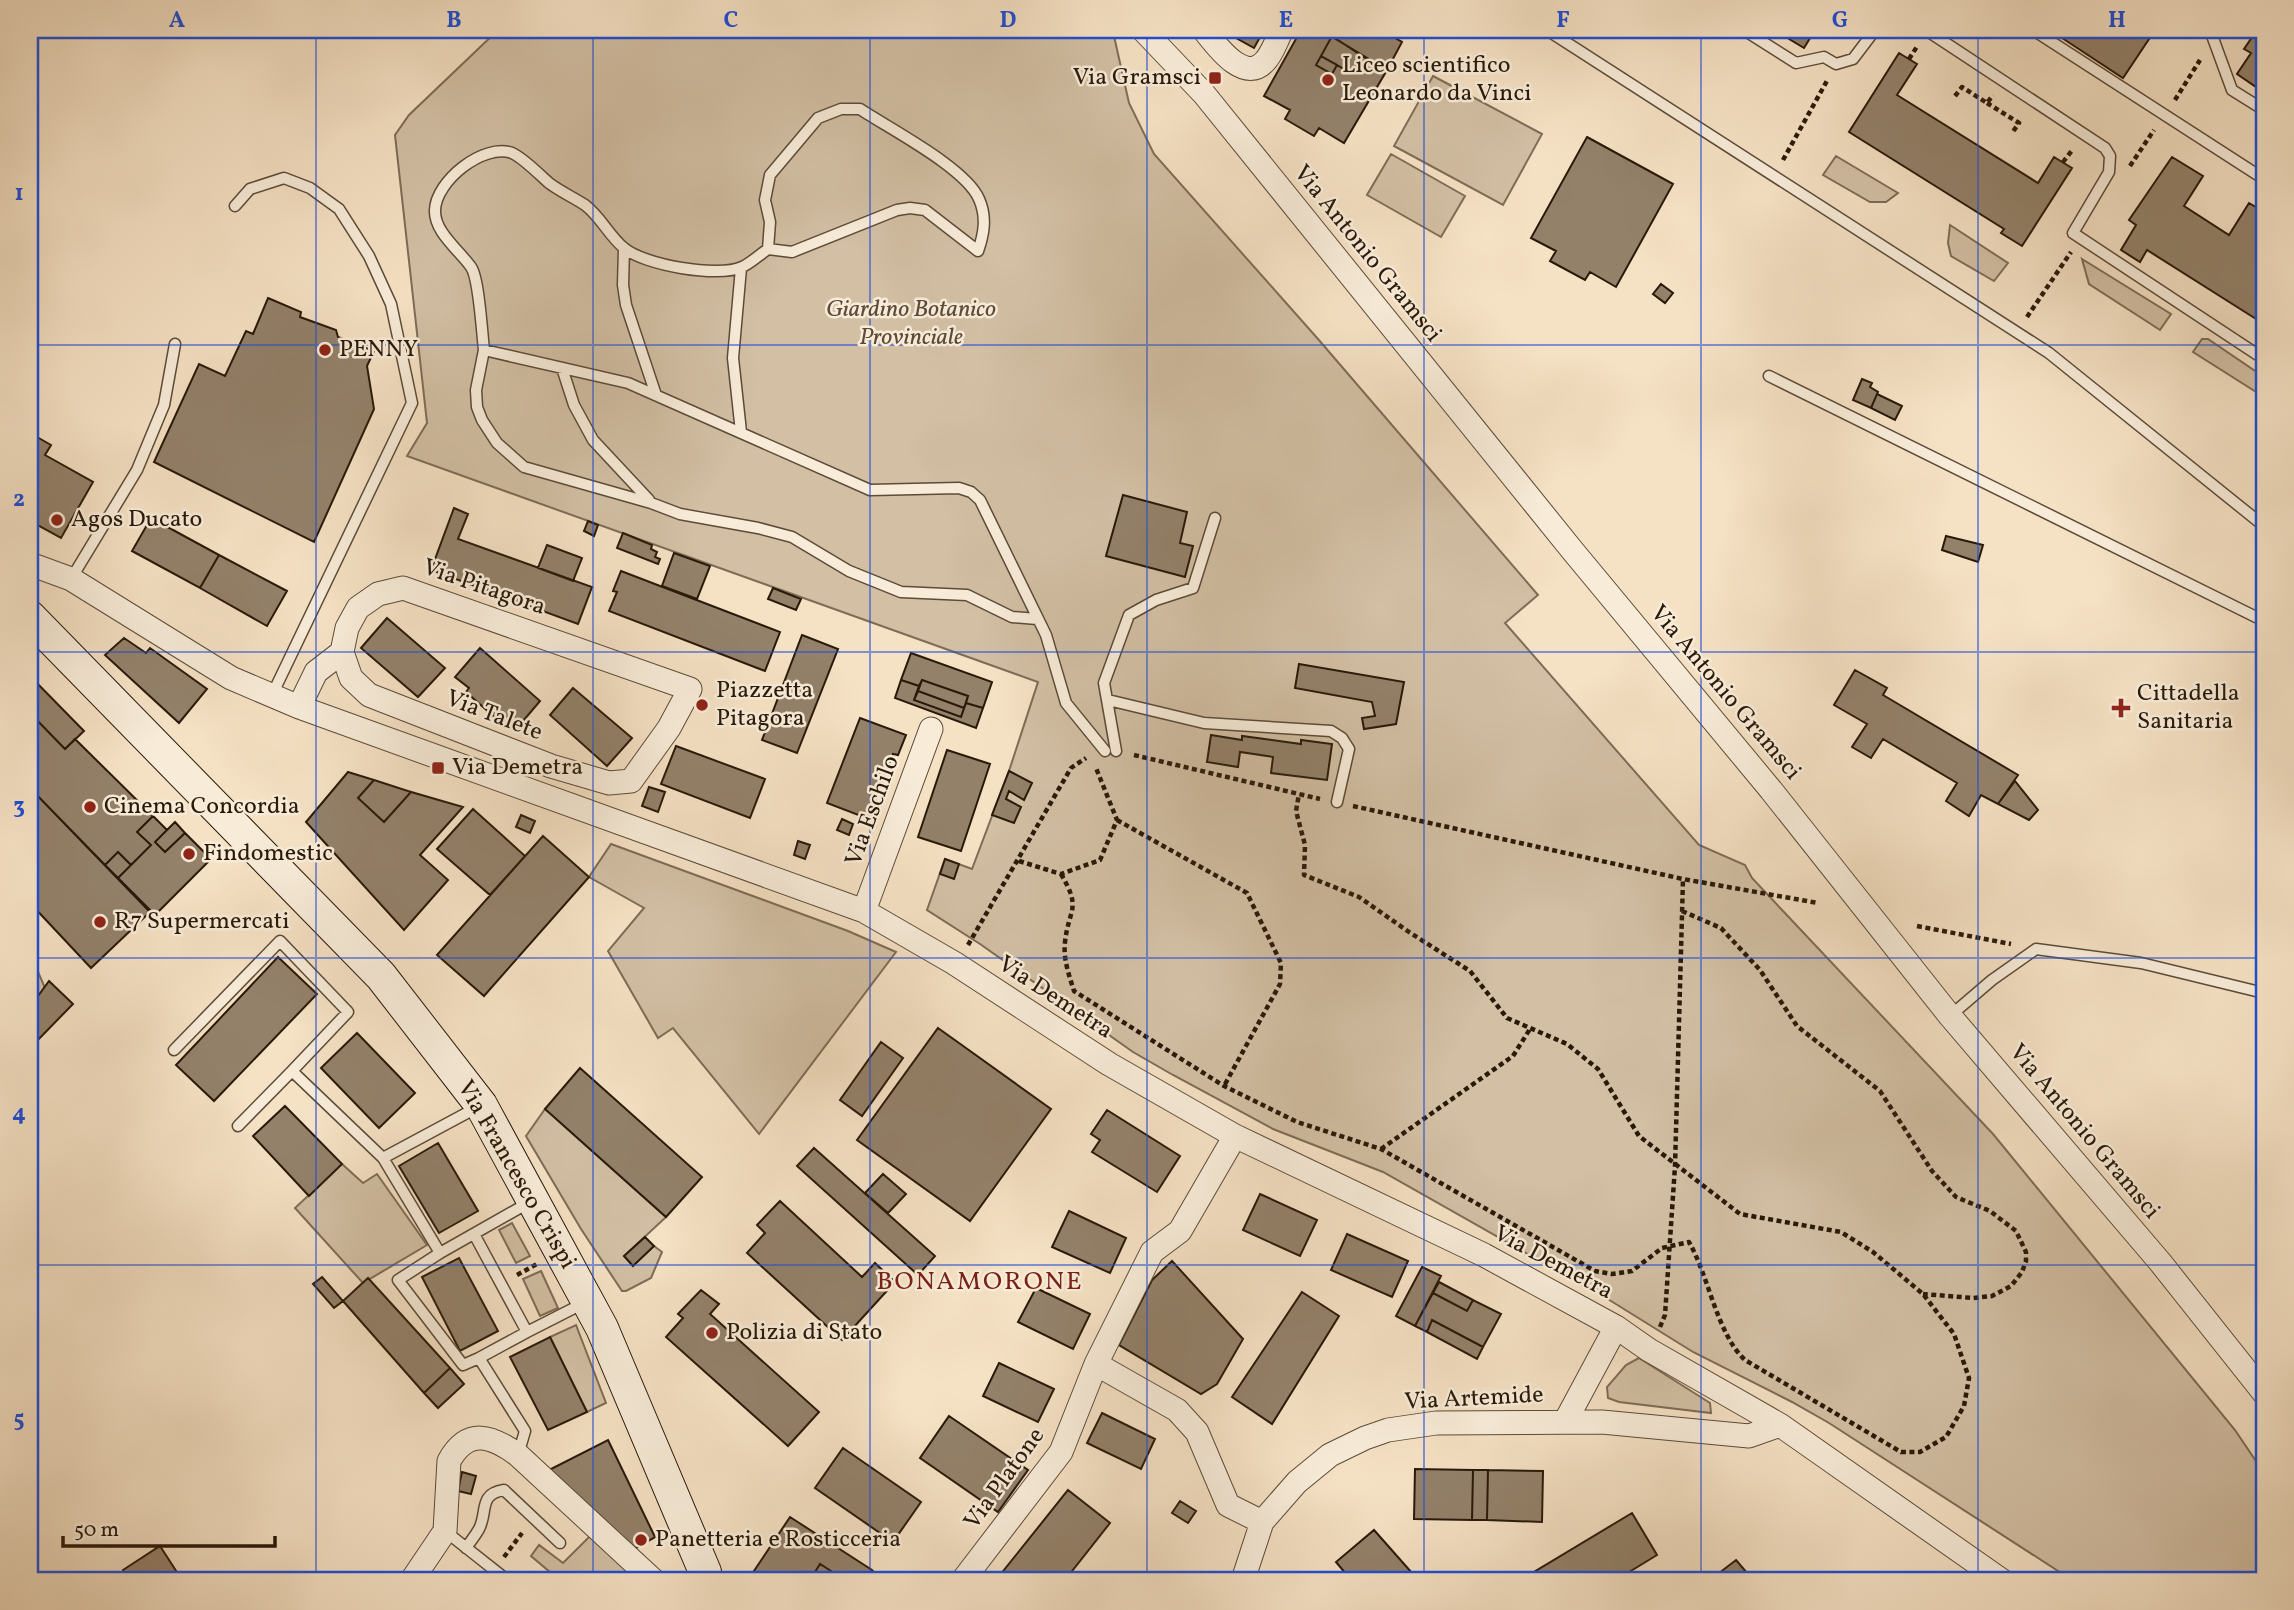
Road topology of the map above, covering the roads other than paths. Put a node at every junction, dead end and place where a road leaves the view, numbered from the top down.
1 (1143, 30) edge
2 (1204, 30) edge
3 (1282, 30) edge
4 (1547, 30) edge
5 (1744, 30) edge
6 (1875, 30) edge
7 (1926, 30) edge
8 (2033, 30) edge
9 (2210, 30) edge
10 (2264, 110) edge
11 (2264, 179) edge
12 (236, 206) dead end
13 (624, 248) junction
14 (768, 249) junction
15 (741, 268) junction
16 (175, 344) dead end
17 (484, 350) junction
18 (2264, 359) edge
19 (562, 368) junction
20 (1769, 376) dead end
21 (656, 396) junction
22 (741, 432) junction
23 (651, 503) junction
24 (1215, 518) dead end
25 (2264, 526) edge
26 (30, 564) edge
27 (71, 579) junction
28 (30, 617) edge
29 (1037, 619) junction
30 (2264, 621) edge
31 (342, 652) junction
32 (272, 695) junction
33 (1108, 700) junction
34 (299, 707) junction
35 (669, 728) joint
36 (931, 729) dead end
37 (1337, 802) road end
38 (864, 911) junction
39 (2264, 993) edge
40 (1951, 1016) junction
41 (174, 1050) dead end
42 (292, 1071) junction
43 (481, 1105) junction
44 (238, 1126) dead end
45 (1235, 1136) junction
46 (383, 1158) junction
47 (532, 1201) junction
48 (474, 1234) junction
49 (440, 1253) junction
50 (588, 1300) junction
51 (1616, 1327) junction
52 (527, 1332) junction
53 (479, 1358) junction
54 (1096, 1364) junction
55 (2264, 1393) edge
56 (1565, 1422) junction
57 (1780, 1425) junction
58 (518, 1455) junction
59 (1262, 1522) junction
60 (445, 1531) junction
61 (560, 1544) dead end
62 (466, 1548) junction
63 (707, 1578) edge
64 (412, 1580) edge
65 (507, 1580) edge
66 (653, 1580) edge
67 (963, 1580) edge
68 (1243, 1580) edge
69 (2001, 1580) edge

1 - 40 street, Via Antonio Gramsci
2 - 3 street
4 - 25 lane
5 - 6 lane
7 - 18 lane
8 - 11 lane
9 - 10 lane
12 - 32 lane
13 - 15 lane
13 - 17 lane
13 - 21 lane
14 - 14 lane
14 - 15 lane
15 - 22 lane
16 - 27 lane
17 - 19 lane
17 - 23 lane
19 - 21 lane
19 - 23 lane
20 - 30 lane
21 - 22 lane
22 - 29 lane
23 - 29 lane
24 - 33 lane
26 - 27 street, Via Demetra
27 - 32 street, Via Demetra
28 - 43 main road, Via Francesco Crispi
29 - 33 lane
31 - 34 street
31 - 35 street, Via Talete
31 - 35 street, Via Pitagora
32 - 34 street, Via Demetra
33 - 37 lane
34 - 38 street, Via Demetra
36 - 38 street, Via Eschilo
38 - 45 street, Via Demetra
39 - 40 lane
40 - 55 street, Via Antonio Gramsci
41 - 42 lane
42 - 44 lane
42 - 46 lane
43 - 46 lane
43 - 47 main road, Via Francesco Crispi
45 - 51 street, Via Demetra
45 - 54 street, Via Platone
46 - 49 lane
47 - 48 lane
47 - 50 main road, Via Francesco Crispi
48 - 49 lane
48 - 52 lane
49 - 53 lane
50 - 52 lane
50 - 63 main road, Via Francesco Crispi
51 - 56 street
51 - 57 street, Via Demetra
52 - 53 lane
53 - 58 lane
54 - 59 street
54 - 67 street, Via Platone
56 - 57 street, Via Artemide
56 - 59 street, Via Artemide
57 - 69 street, Via Demetra
58 - 60 street
58 - 66 street
59 - 68 street, Via Artemide
60 - 62 lane
60 - 64 street
61 - 62 lane
62 - 65 lane

